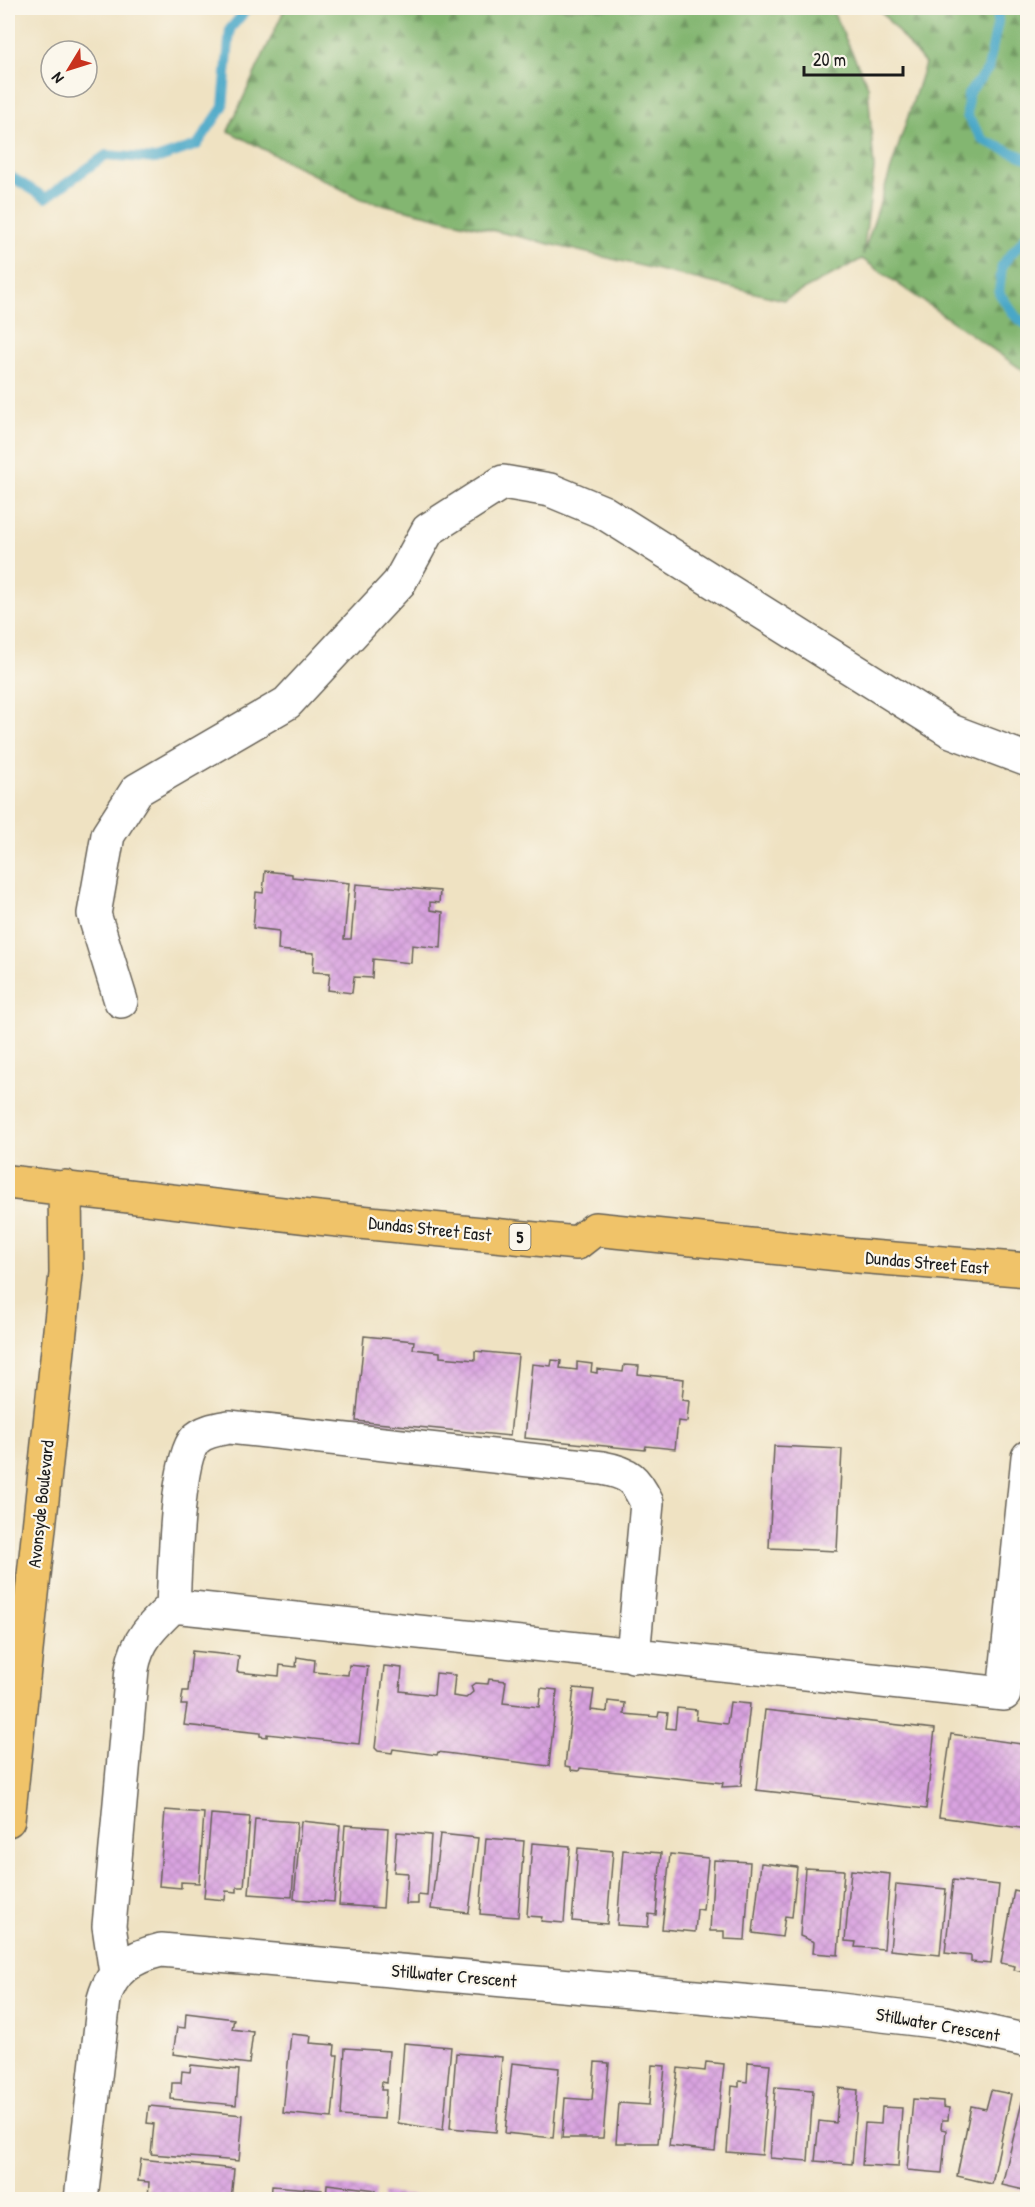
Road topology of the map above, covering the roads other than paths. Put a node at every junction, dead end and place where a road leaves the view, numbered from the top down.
1 (1028, 760) edge
2 (120, 1001) dead end
3 (8, 1182) edge
4 (64, 1187) junction
5 (1028, 1270) edge
6 (1028, 1457) edge
7 (173, 1606) junction
8 (633, 1656) junction
9 (1016, 1695) edge
10 (8, 1820) edge
11 (116, 1973) junction
12 (1028, 2041) edge
13 (81, 2199) edge

1 - 2 street
3 - 4 main road, Dundas Street East / 5
4 - 5 main road, Dundas Street East / 5
4 - 10 main road, Avonsyde Boulevard
6 - 9 street
7 - 8 street
7 - 8 street
7 - 11 street
8 - 9 street
11 - 12 street, Stillwater Crescent
11 - 13 street, Stillwater Crescent

